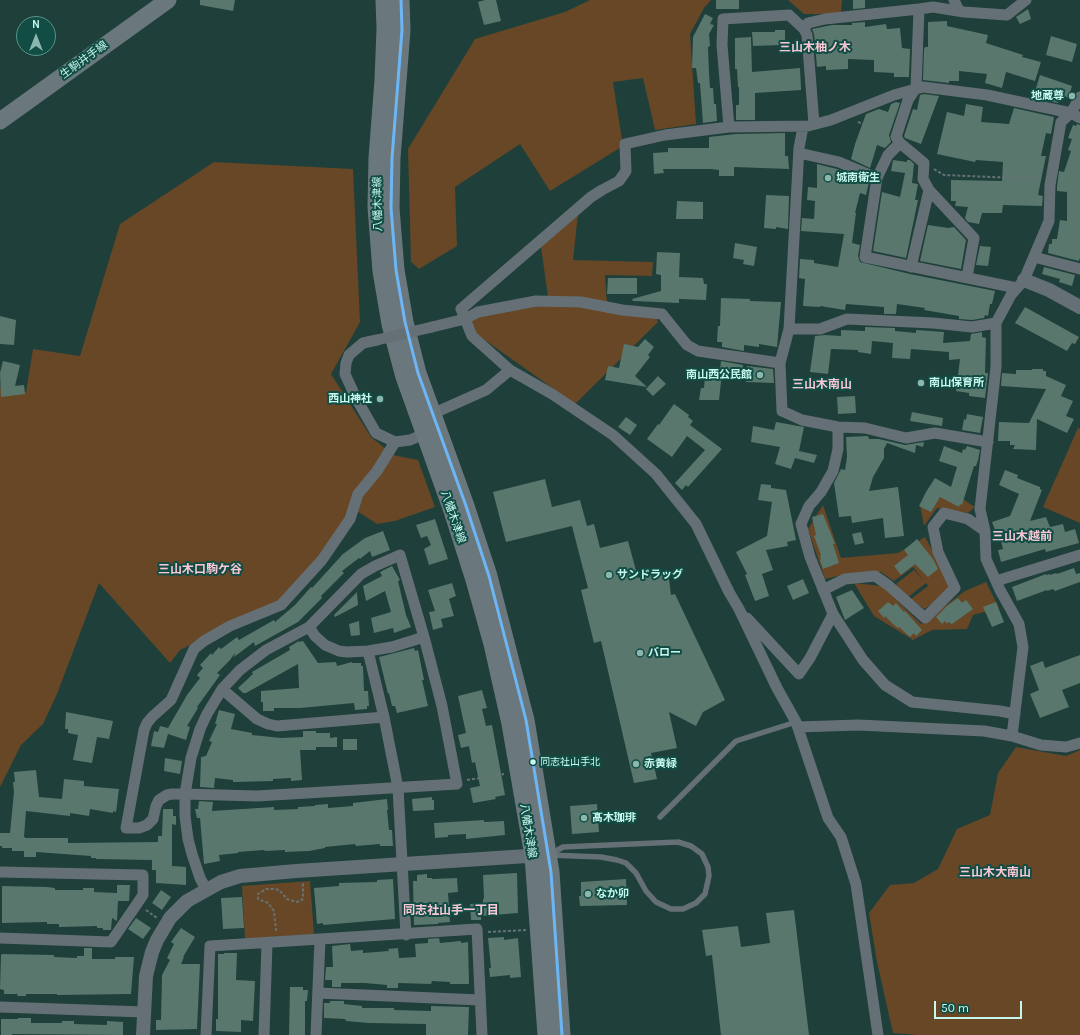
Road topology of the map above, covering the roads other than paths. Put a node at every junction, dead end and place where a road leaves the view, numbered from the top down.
1 (168, 0) edge
2 (384, 0) edge
3 (401, 0) edge
4 (954, 0) edge
5 (1026, 0) edge
6 (919, 9) junction
7 (959, 12) junction
8 (804, 29) junction
9 (916, 88) junction
10 (1080, 97) edge
11 (1075, 115) edge
12 (0, 121) edge
13 (814, 124) junction
14 (729, 127) junction
15 (803, 127) junction
16 (898, 140) junction
17 (799, 153) junction
18 (877, 178) junction
19 (929, 190) junction
20 (1034, 257) junction
21 (911, 267) junction
22 (1080, 269) edge
23 (966, 278) junction
24 (1021, 284) junction
25 (1080, 307) edge
26 (465, 319) junction
27 (996, 323) junction
28 (789, 329) junction
29 (780, 363) junction
30 (510, 370) junction
31 (432, 414) junction
32 (838, 427) junction
33 (424, 434) junction
34 (395, 442) junction
35 (988, 442) junction
36 (985, 531) junction
37 (1080, 556) edge
38 (996, 581) junction
39 (823, 590) junction
40 (739, 609) junction
41 (834, 614) junction
42 (309, 627) junction
43 (424, 637) junction
44 (368, 651) junction
45 (222, 689) junction
46 (1015, 714) junction
47 (384, 717) junction
48 (797, 725) junction
49 (1012, 736) junction
50 (1080, 743) edge
51 (398, 788) junction
52 (185, 794) junction
53 (660, 817) dead end
54 (541, 856) junction
55 (402, 864) junction
56 (0, 872) edge
57 (206, 889) junction
58 (406, 934) junction
59 (0, 938) edge
60 (320, 940) junction
61 (272, 942) junction
62 (318, 993) junction
63 (480, 1000) junction
64 (0, 1007) edge
65 (144, 1012) junction
66 (143, 1035) edge
67 (206, 1035) edge
68 (264, 1035) edge
69 (316, 1035) edge
70 (482, 1035) edge
71 (546, 1035) edge
72 (562, 1035) edge
73 (878, 1035) edge

1 - 12 main road, 生駒井手線
2 - 33 main road, 八幡木津線
3 - 31 main road, 八幡木津線
4 - 7 street
5 - 7 street
6 - 7 street
6 - 8 street
6 - 9 street
8 - 13 street
8 - 14 street
9 - 11 street
9 - 13 street
9 - 16 street
10 - 11 street
11 - 20 street
13 - 15 street
14 - 15 street
14 - 26 street
15 - 17 street
16 - 18 street
16 - 19 street
17 - 18 street
17 - 28 street
18 - 21 street
19 - 21 street
19 - 23 street
20 - 22 street
20 - 24 street
21 - 23 street
23 - 24 street
24 - 25 street
24 - 27 street
26 - 29 street
26 - 30 street
26 - 34 street, bridge
27 - 28 street
27 - 35 street
28 - 29 street
29 - 32 street
30 - 31 street
30 - 40 street
31 - 33 street
31 - 54 main road, 八幡木津線
32 - 35 street
32 - 39 street
33 - 34 street
33 - 54 main road, 八幡木津線
34 - 52 street
35 - 36 street
36 - 38 street
36 - 39 street
37 - 38 street
38 - 46 street
39 - 41 street
40 - 41 street
40 - 48 street
41 - 46 street
42 - 43 street
42 - 44 street
42 - 45 street
43 - 44 street
43 - 51 street
44 - 47 street
45 - 47 street
45 - 52 street
46 - 49 street
47 - 51 street
48 - 49 street
48 - 53 lane
48 - 73 street
49 - 50 street
51 - 52 street
51 - 55 street
52 - 57 street
54 - 54 lane
54 - 55 street
54 - 71 main road, 八幡木津線
54 - 72 main road, 八幡木津線
55 - 57 street
55 - 58 street
56 - 59 street
57 - 65 street
58 - 60 street
58 - 63 street
60 - 61 street
60 - 62 street
61 - 67 street
61 - 68 street
62 - 63 street
62 - 69 street
63 - 70 street
64 - 65 street
65 - 66 street

